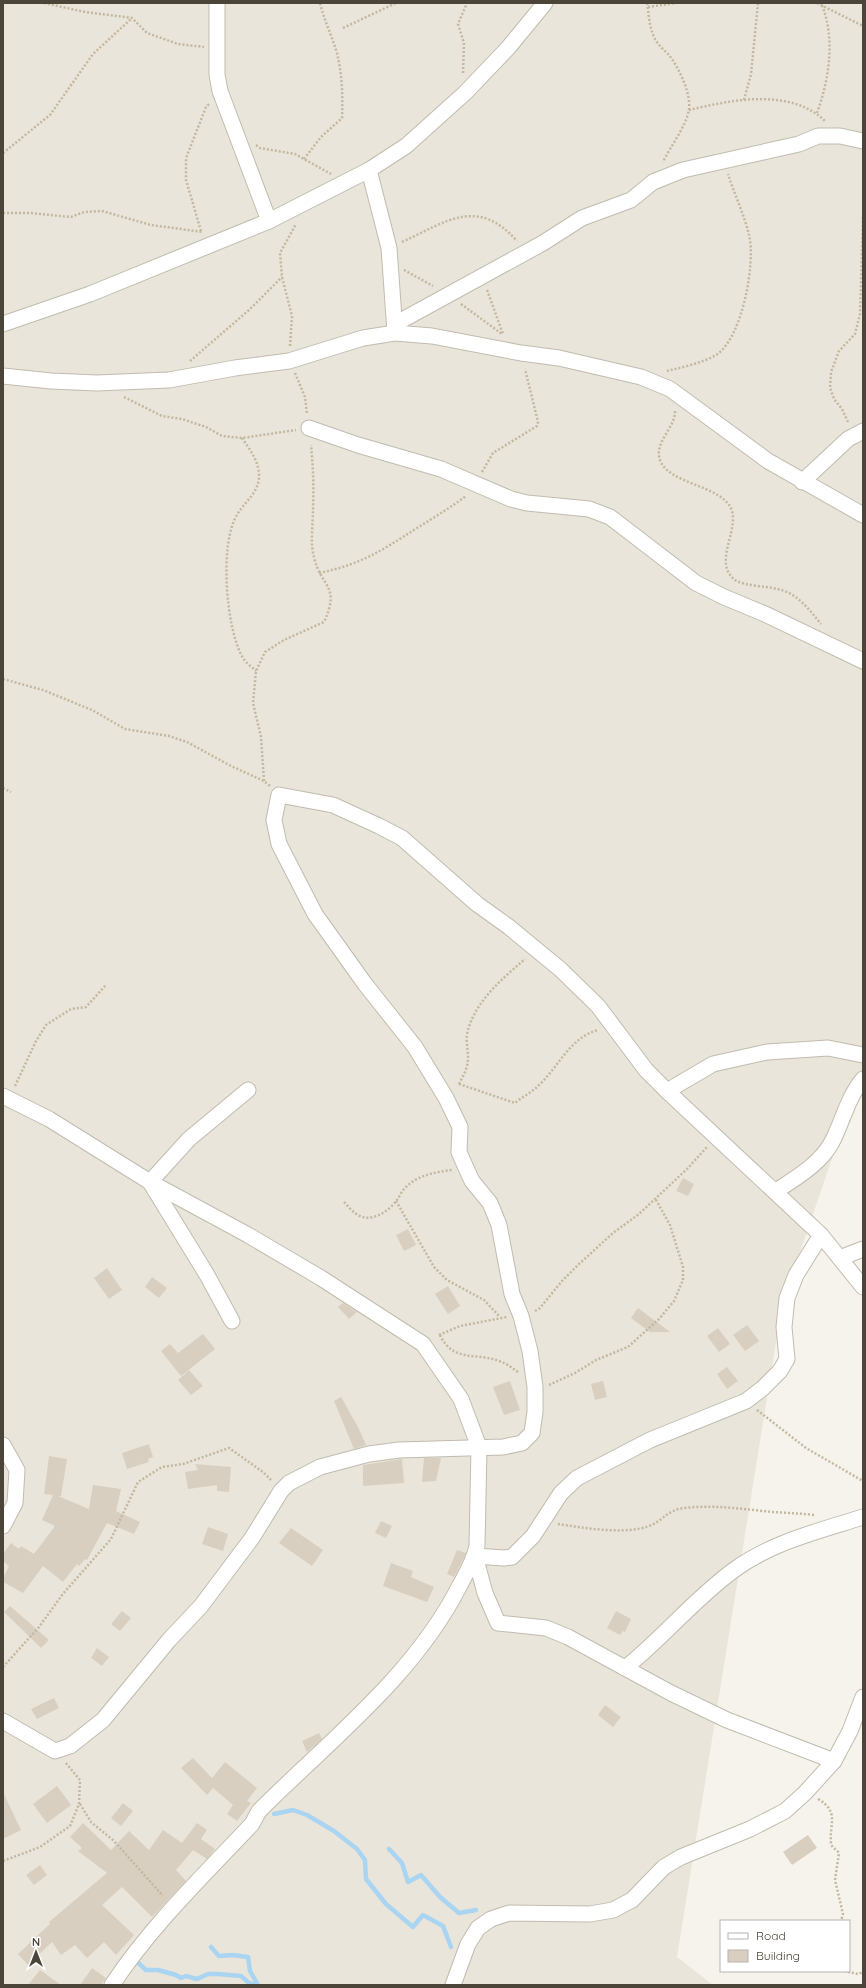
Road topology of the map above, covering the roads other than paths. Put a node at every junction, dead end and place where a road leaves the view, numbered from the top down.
1 (217, 3) edge
2 (545, 3) edge
3 (863, 141) edge
4 (369, 170) junction
5 (269, 220) junction
6 (3, 324) edge
7 (395, 328) junction
8 (3, 376) edge
9 (309, 428) road end
10 (863, 431) edge
11 (802, 482) junction
12 (863, 515) edge
13 (863, 661) edge
14 (863, 1055) edge
15 (863, 1079) edge
16 (248, 1090) dead end
17 (666, 1091) junction
18 (5, 1097) edge
19 (150, 1182) junction
20 (776, 1191) junction
21 (821, 1235) junction
22 (863, 1249) edge
23 (840, 1258) junction
24 (863, 1287) edge
25 (232, 1321) dead end
26 (3, 1445) edge
27 (479, 1447) junction
28 (863, 1517) edge
29 (3, 1526) edge
30 (474, 1556) junction
31 (625, 1668) junction
32 (863, 1697) edge
33 (3, 1721) edge
34 (834, 1762) junction
35 (112, 1985) edge
36 (453, 1985) edge

1 - 5 street
2 - 4 street
3 - 7 street
4 - 5 street
4 - 7 street
5 - 6 street
7 - 8 street
7 - 11 street
9 - 13 street
10 - 11 street
11 - 12 street
14 - 17 street
15 - 20 street
16 - 19 street
17 - 20 street
17 - 27 street
18 - 19 street
19 - 25 street
19 - 27 street
20 - 21 street
21 - 23 street
21 - 30 street
22 - 23 street
23 - 24 street
26 - 29 street
27 - 30 street
27 - 33 street
28 - 31 street
30 - 31 street
30 - 35 street
31 - 34 street
32 - 34 street
34 - 36 street

